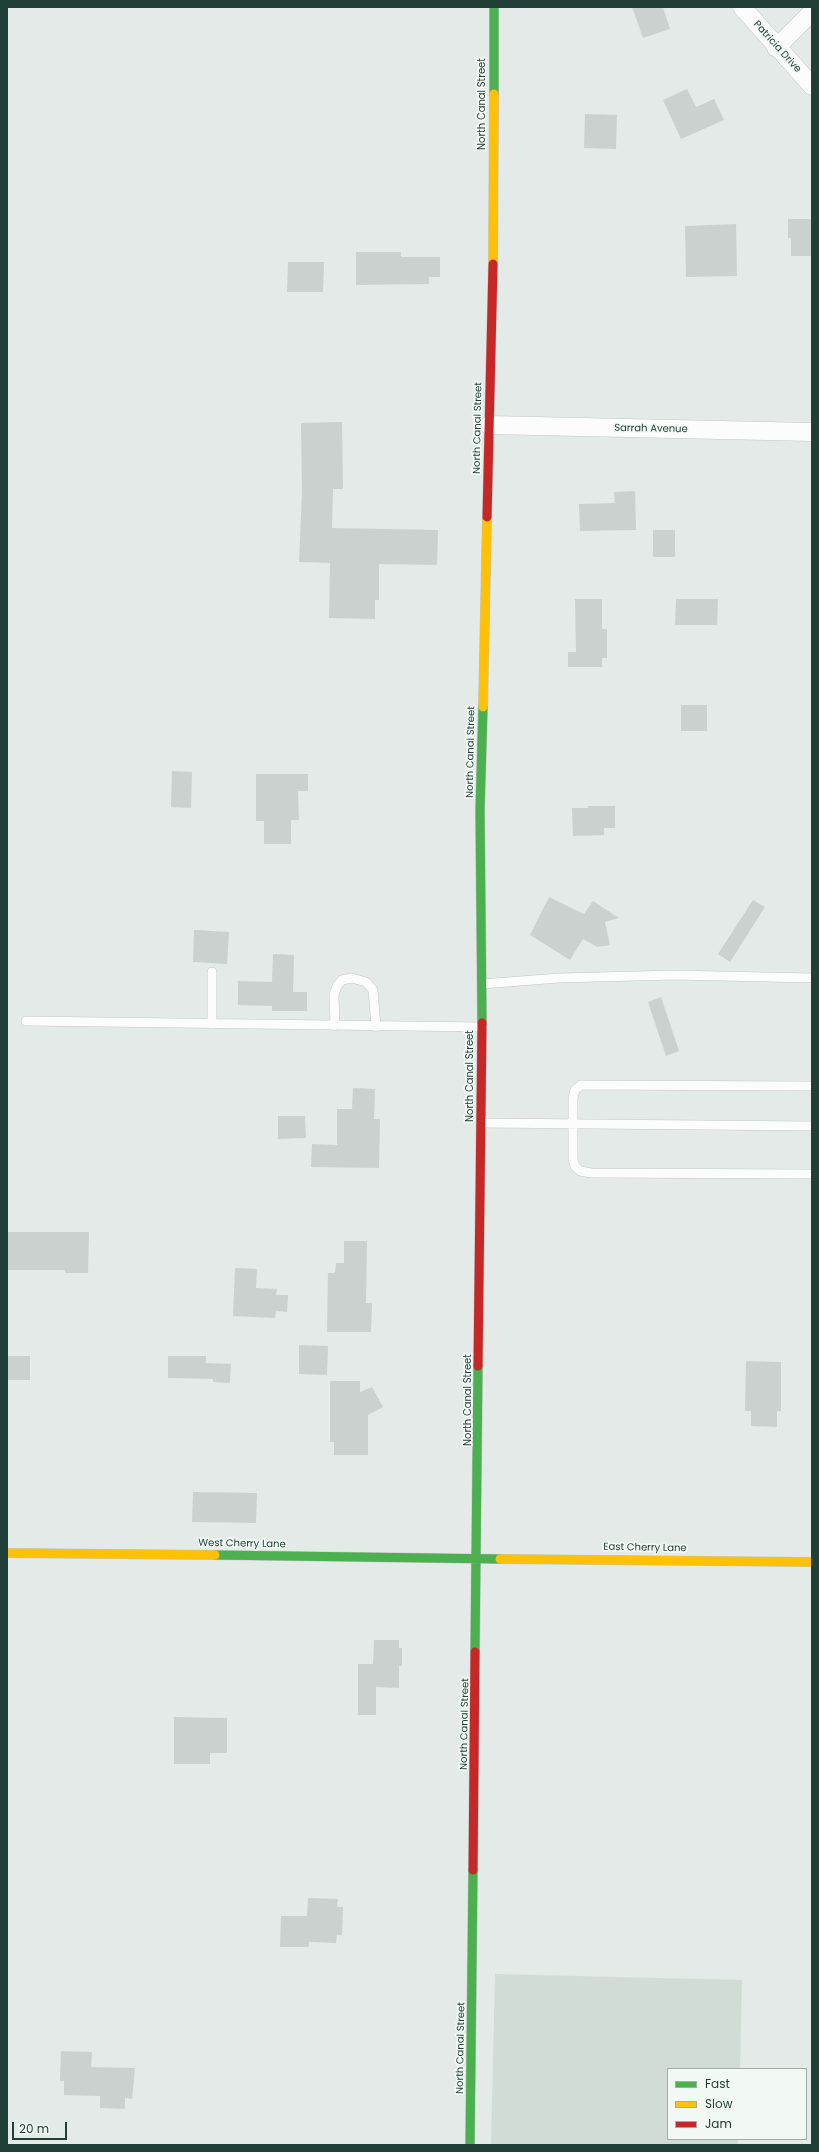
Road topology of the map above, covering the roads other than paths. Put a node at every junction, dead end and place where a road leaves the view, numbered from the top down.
1 (494, 7) edge
2 (742, 7) edge
3 (812, 12) edge
4 (776, 48) junction
5 (812, 86) edge
6 (489, 425) junction
7 (812, 432) edge
8 (212, 972) dead end
9 (812, 978) edge
10 (482, 984) junction
11 (26, 1020) dead end
12 (212, 1024) junction
13 (334, 1026) junction
14 (376, 1027) junction
15 (482, 1027) junction
16 (812, 1086) edge
17 (481, 1123) junction
18 (573, 1124) junction
19 (812, 1126) edge
20 (812, 1174) edge
21 (7, 1553) edge
22 (478, 1557) junction
23 (812, 1562) edge
24 (470, 2145) edge

1 - 6 main road, North Canal Street
2 - 4 street, Patricia Drive
3 - 4 street
4 - 5 street, Patricia Drive
6 - 7 street, Sarrah Avenue
6 - 10 main road, North Canal Street
8 - 12 lane
9 - 10 lane
10 - 15 main road, North Canal Street
11 - 12 lane
12 - 13 lane
13 - 14 lane
13 - 14 lane
14 - 15 lane
15 - 17 main road, North Canal Street
16 - 18 lane
17 - 18 lane
17 - 22 main road, North Canal Street
18 - 19 lane
18 - 20 lane
21 - 22 main road, West Cherry Lane
22 - 23 main road, East Cherry Lane
22 - 24 main road, North Canal Street

